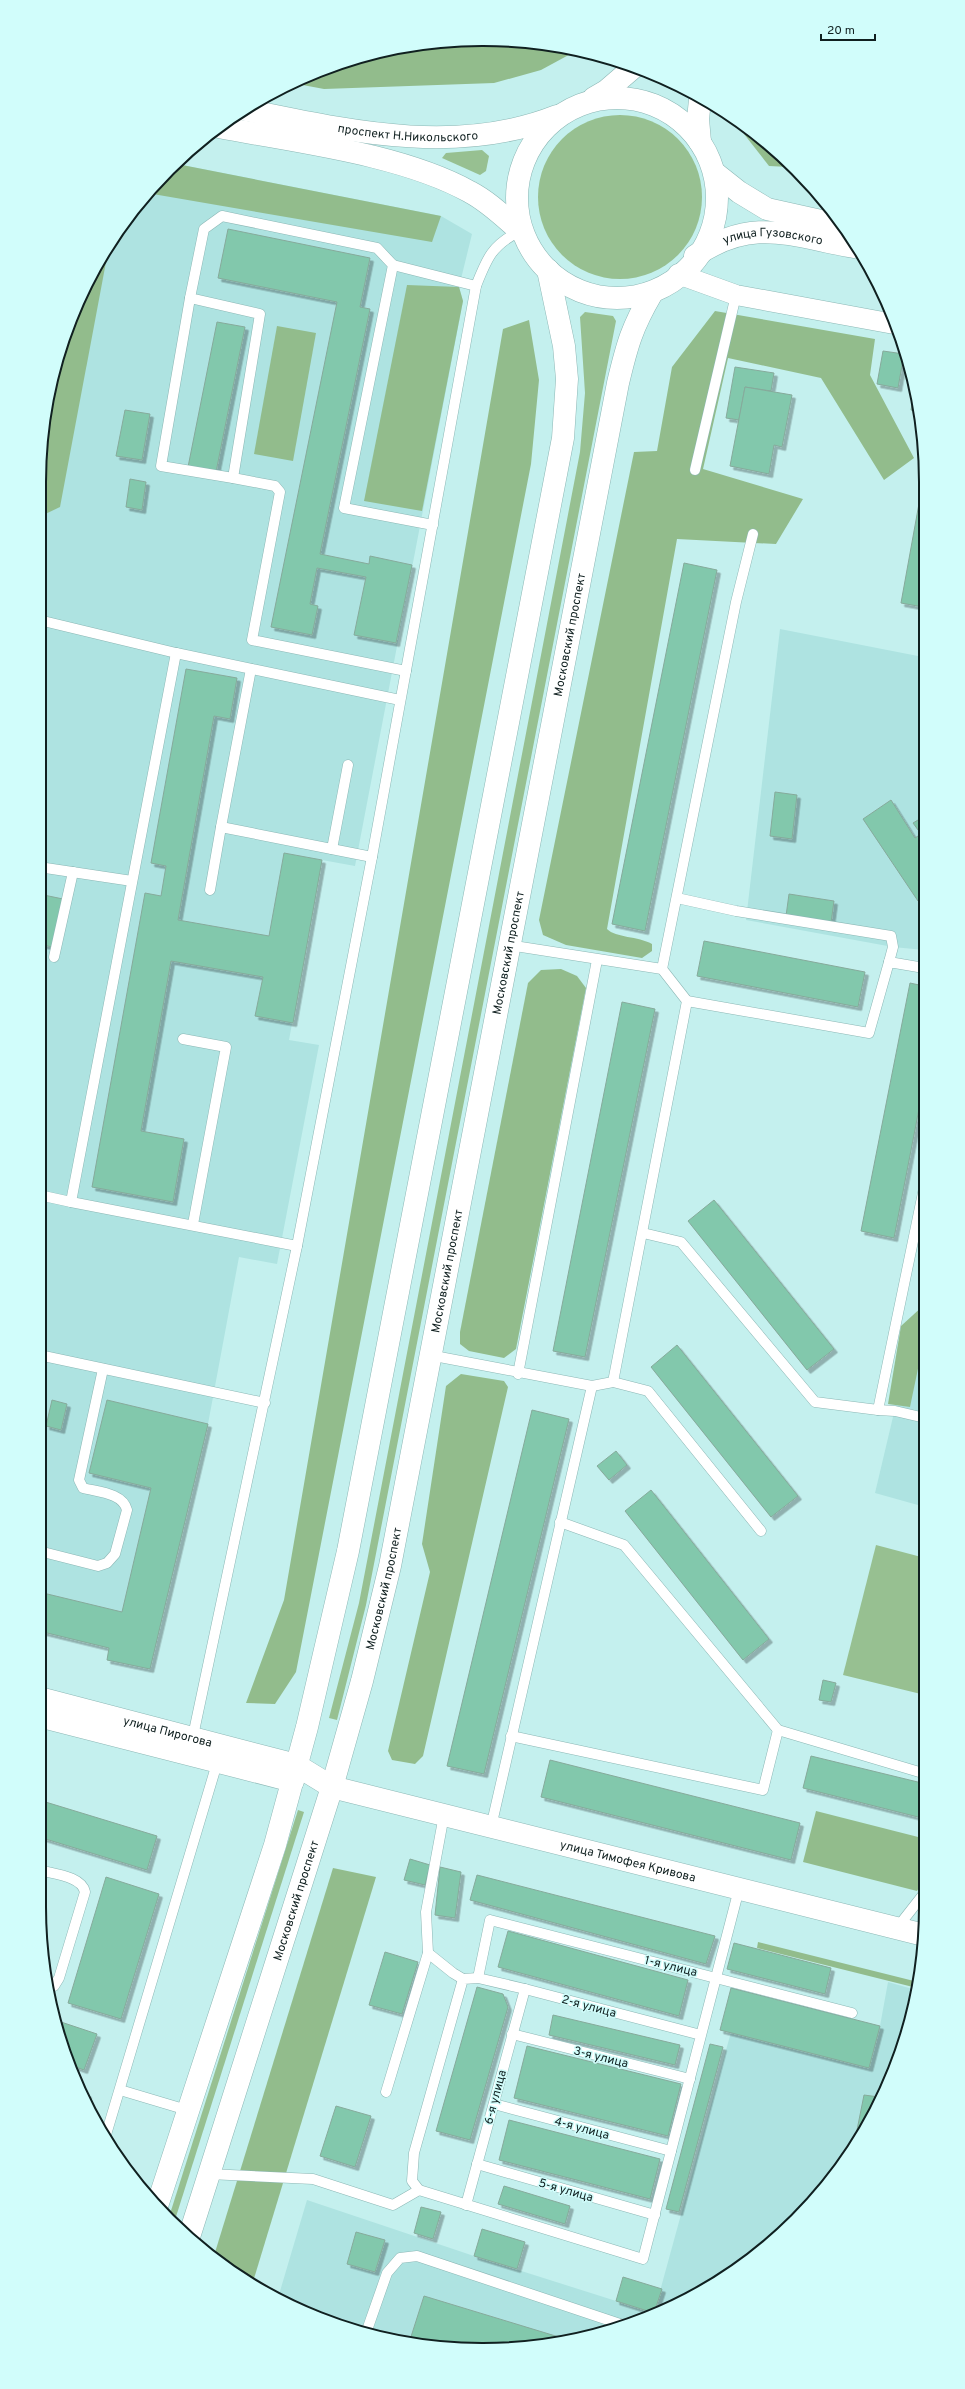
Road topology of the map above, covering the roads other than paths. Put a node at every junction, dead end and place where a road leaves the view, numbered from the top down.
1 (629, 71) edge
2 (700, 103) edge
3 (576, 107) junction
4 (253, 111) edge
5 (227, 129) edge
6 (700, 142) junction
7 (715, 173) junction
8 (834, 224) edge
9 (520, 231) junction
10 (849, 246) edge
11 (695, 256) junction
12 (393, 265) junction
13 (548, 270) junction
14 (678, 274) junction
15 (476, 286) junction
16 (652, 293) junction
17 (736, 294) junction
18 (190, 298) junction
19 (889, 323) edge
20 (695, 470) dead end
21 (232, 478) junction
22 (433, 525) junction
23 (753, 534) dead end
24 (46, 622) edge
25 (176, 653) junction
26 (252, 669) junction
27 (406, 671) junction
28 (400, 700) junction
29 (348, 765) dead end
30 (221, 827) junction
31 (332, 849) junction
32 (372, 857) junction
33 (46, 868) edge
34 (73, 872) junction
35 (132, 881) junction
36 (210, 890) dead end
37 (677, 898) junction
38 (508, 945) junction
39 (54, 957) dead end
40 (597, 960) junction
41 (889, 962) junction
42 (919, 967) edge
43 (662, 970) junction
44 (687, 1001) junction
45 (183, 1038) dead end
46 (46, 1197) edge
47 (71, 1202) junction
48 (919, 1212) edge
49 (193, 1224) junction
50 (643, 1233) junction
51 (297, 1246) junction
52 (429, 1356) junction
53 (46, 1357) edge
54 (103, 1369) junction
55 (518, 1374) junction
56 (613, 1382) junction
57 (592, 1386) junction
58 (265, 1403) junction
59 (878, 1410) junction
60 (919, 1417) edge
61 (560, 1522) junction
62 (761, 1531) dead end
63 (46, 1553) edge
64 (46, 1700) edge
65 (46, 1717) edge
66 (778, 1730) junction
67 (511, 1736) junction
68 (192, 1745) junction
69 (218, 1760) junction
70 (919, 1772) edge
71 (295, 1773) junction
72 (332, 1787) junction
73 (444, 1815) junction
74 (490, 1827) junction
75 (46, 1872) edge
76 (739, 1889) junction
77 (919, 1900) edge
78 (897, 1928) junction
79 (918, 1933) edge
80 (428, 1953) junction
81 (716, 1977) junction
82 (478, 1978) junction
83 (463, 1979) junction
84 (53, 1986) edge
85 (525, 1989) junction
86 (852, 2013) dead end
87 (512, 2034) junction
88 (701, 2035) junction
89 (690, 2079) junction
90 (120, 2090) junction
91 (386, 2092) dead end
92 (494, 2104) junction
93 (187, 2110) junction
94 (107, 2130) edge
95 (671, 2151) junction
96 (477, 2164) junction
97 (209, 2174) junction
98 (419, 2190) junction
99 (158, 2199) edge
100 (466, 2205) junction
101 (655, 2215) junction
102 (191, 2231) edge
103 (615, 2322) edge
104 (368, 2327) edge

1 - 3 main road
2 - 6 main road
3 - 4 main road, проспект Н.Никольского
3 - 6 main road
3 - 9 main road
5 - 9 main road, проспект Н.Никольского
6 - 7 main road
7 - 8 main road, улица Гузовского
7 - 11 main road
9 - 13 main road
9 - 15 lane
10 - 11 main road, улица Гузовского
11 - 14 main road
12 - 15 lane
12 - 18 lane
12 - 22 lane
13 - 16 main road
13 - 71 main road
14 - 16 main road
14 - 17 street
15 - 22 lane
16 - 38 main road, Московский проспект
17 - 19 street
17 - 20 lane
18 - 21 lane
18 - 21 lane
21 - 27 lane
22 - 27 lane
23 - 37 lane
24 - 25 lane
25 - 26 lane
25 - 35 lane
26 - 28 lane
26 - 30 lane
27 - 28 lane
28 - 32 lane
29 - 31 lane
30 - 31 lane
30 - 36 lane
31 - 32 lane
32 - 51 lane
33 - 34 lane
34 - 35 lane
34 - 39 lane
35 - 47 lane
37 - 41 lane
37 - 43 lane
38 - 40 lane
38 - 52 main road, Московский проспект
40 - 43 lane
40 - 55 lane
41 - 42 lane
41 - 44 lane
43 - 44 lane
44 - 50 lane
45 - 49 lane
46 - 47 lane
47 - 49 lane
48 - 59 lane
49 - 51 lane
50 - 56 lane
50 - 59 lane
51 - 58 lane
52 - 55 lane
52 - 72 main road, Московский проспект
53 - 54 lane
54 - 58 lane
54 - 63 lane
55 - 57 lane
56 - 57 lane
56 - 62 lane
57 - 61 lane
58 - 68 lane
59 - 60 lane
61 - 66 lane
61 - 67 lane
64 - 68 main road, улица Пирогова
65 - 68 main road, улица Пирогова
66 - 67 lane
66 - 70 lane
67 - 74 lane
68 - 69 main road, улица Пирогова
68 - 71 main road, улица Пирогова
69 - 71 main road, улица Пирогова
69 - 90 lane
71 - 72 main road, улица Тимофея Кривова
71 - 93 main road
72 - 73 main road, улица Тимофея Кривова
72 - 97 main road, Московский проспект
73 - 74 main road, улица Тимофея Кривова
73 - 80 lane
74 - 76 main road, улица Тимофея Кривова
75 - 84 lane
76 - 78 main road, улица Тимофея Кривова
76 - 81 lane
77 - 78 lane
78 - 79 main road, улица Тимофея Кривова
80 - 83 lane
80 - 91 lane
81 - 82 lane, 1-я улица
81 - 86 lane, 1-я улица
81 - 88 lane
82 - 83 lane, 2-я улица
82 - 85 lane, 2-я улица
83 - 98 lane
85 - 87 lane, 6-я улица
85 - 88 lane, 2-я улица
87 - 89 lane, 3-я улица
87 - 92 lane, 6-я улица
88 - 89 lane
89 - 95 lane
90 - 93 lane
90 - 94 lane
92 - 95 lane, 4-я улица
92 - 96 lane, 6-я улица
93 - 99 main road
95 - 101 lane
96 - 100 lane, 6-я улица
96 - 101 lane, 5-я улица
97 - 98 lane
97 - 102 main road, Московский проспект
98 - 100 lane
100 - 101 lane
103 - 104 lane

